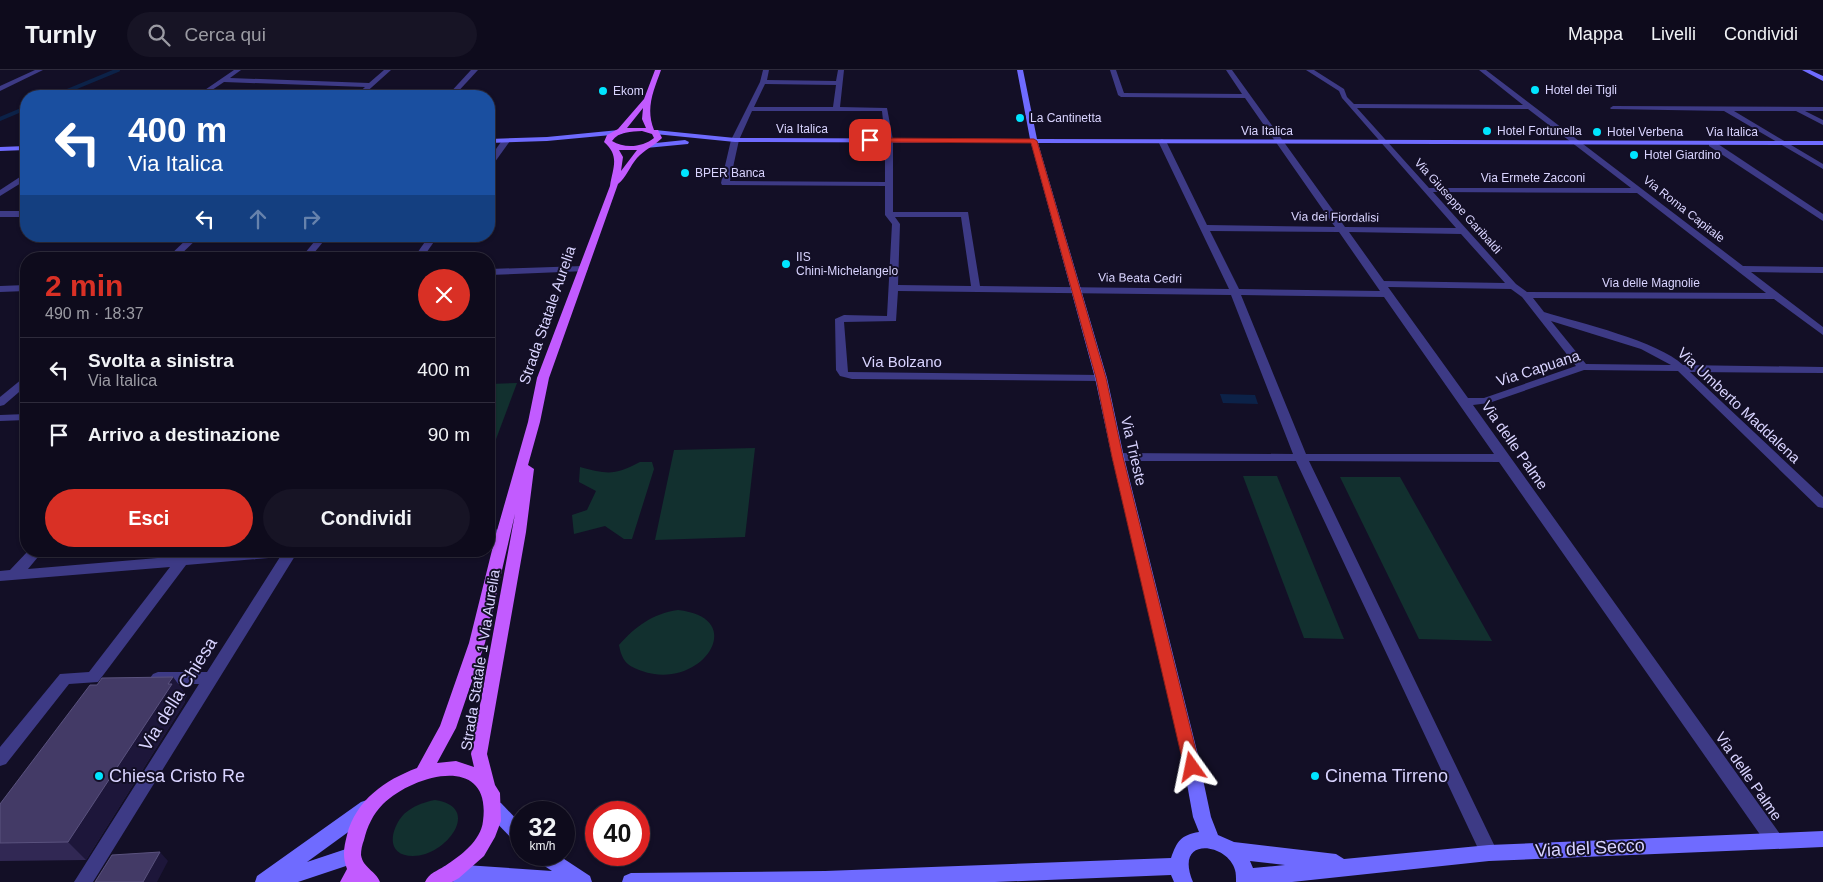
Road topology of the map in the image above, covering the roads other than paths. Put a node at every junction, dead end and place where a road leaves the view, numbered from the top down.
1 (40, 70) edge
2 (238, 70) edge
3 (388, 70) edge
4 (475, 70) edge
5 (658, 70) edge
6 (766, 70) edge
7 (841, 70) edge
8 (1020, 70) edge
9 (1113, 70) edge
10 (1229, 70) edge
11 (1309, 70) edge
12 (1482, 70) edge
13 (1805, 70) edge
14 (1823, 79) edge
15 (224, 80) junction
16 (763, 82) junction
17 (838, 84) junction
18 (371, 85) junction
19 (0, 89) edge
20 (208, 90) edge
21 (365, 90) edge
22 (456, 90) edge
23 (1246, 96) junction
24 (647, 99) junction
25 (1352, 106) junction
26 (1530, 107) junction
27 (836, 108) junction
28 (1613, 108) dead end
29 (1725, 108) junction
30 (749, 109) junction
31 (1796, 109) junction
32 (1823, 109) edge
33 (1823, 124) edge
34 (620, 132) junction
35 (653, 132) junction
36 (547, 139) junction
37 (710, 140) junction
38 (735, 140) junction
39 (889, 140) junction
40 (495, 141) edge
41 (506, 141) junction
42 (1034, 141) junction
43 (1162, 141) junction
44 (1280, 142) junction
45 (1383, 142) junction
46 (1576, 142) junction
47 (1784, 143) junction
48 (1823, 143) edge
49 (611, 144) junction
50 (1712, 144) junction
51 (646, 146) junction
52 (0, 148) edge
53 (20, 148) edge
54 (495, 156) edge
55 (1823, 166) edge
56 (20, 181) edge
57 (890, 184) junction
58 (614, 186) junction
59 (1426, 190) junction
60 (1640, 191) junction
61 (0, 194) edge
62 (0, 214) edge
63 (20, 214) edge
64 (889, 214) junction
65 (1823, 218) edge
66 (1205, 228) junction
67 (1340, 230) junction
68 (1464, 231) junction
69 (189, 242) edge
70 (319, 242) edge
71 (178, 252) edge
72 (310, 252) edge
73 (583, 269) junction
74 (1741, 269) junction
75 (1823, 270) edge
76 (495, 272) edge
77 (1514, 286) junction
78 (20, 288) edge
79 (893, 288) junction
80 (0, 289) edge
81 (976, 289) junction
82 (1383, 289) junction
83 (1075, 290) junction
84 (1235, 292) junction
85 (1525, 295) junction
86 (1777, 296) junction
87 (1540, 314) junction
88 (1823, 332) edge
89 (1583, 367) junction
90 (1681, 368) junction
91 (1823, 370) edge
92 (1101, 378) junction
93 (20, 386) edge
94 (1465, 402) junction
95 (0, 403) edge
96 (20, 417) edge
97 (0, 418) edge
98 (534, 422) junction
99 (1118, 457) junction
100 (1301, 458) junction
101 (1505, 458) junction
102 (1823, 504) edge
103 (496, 535) edge
104 (29, 557) edge
105 (233, 557) edge
106 (293, 557) edge
107 (492, 557) edge
108 (182, 561) junction
109 (7, 576) edge
110 (93, 678) junction
111 (111, 678) edge
112 (139, 678) edge
113 (212, 678) junction
114 (0, 759) edge
115 (424, 771) junction
116 (487, 784) junction
117 (370, 806) junction
118 (495, 809) junction
119 (510, 825) edge
120 (1212, 840) junction
121 (1774, 840) junction
122 (1820, 842) edge
123 (1231, 850) junction
124 (1489, 853) junction
125 (559, 866) edge
126 (1358, 866) junction
127 (357, 873) edge
128 (450, 873) junction
129 (1181, 874) edge
130 (1245, 880) edge
131 (83, 882) edge
132 (264, 882) edge
133 (271, 882) edge
134 (434, 882) edge
135 (578, 882) edge
136 (583, 882) edge
137 (631, 882) edge

1 - 19 street
2 - 15 street
3 - 18 street
4 - 22 street
5 - 24 main road
6 - 16 street
7 - 17 street
8 - 42 street, Via Trieste
9 - 23 street
10 - 23 street, Via delle Palme
11 - 25 street, Via Giuseppe Garibaldi
12 - 26 street, Via Roma Capitale
13 - 14 street
15 - 18 street
15 - 20 street
16 - 17 street
16 - 30 street
17 - 27 street
18 - 21 street
23 - 44 street, Via delle Palme
24 - 34 main road
24 - 35 main road
25 - 26 street
25 - 45 street, Via Giuseppe Garibaldi
26 - 46 street, Via Roma Capitale
27 - 30 street
27 - 39 street
28 - 29 street
29 - 31 street
29 - 47 street
30 - 38 street
31 - 32 street
31 - 33 street
34 - 35 main road
34 - 36 street
34 - 49 main road
35 - 37 street, Via Italica
35 - 51 main road, Strada Statale Aurelia
36 - 41 street
36 - 49 street
37 - 38 street, Via Italica
37 - 51 street, Via Italica
38 - 39 street, Via Italica
38 - 57 street
39 - 42 street, Via Italica
39 - 57 street
40 - 41 street
41 - 54 street
42 - 43 street, Via Italica
42 - 83 street, Via Trieste
43 - 44 street, Via Italica
43 - 66 street
44 - 45 street, Via Italica
44 - 67 street, Via delle Palme
45 - 46 street, Via Italica
45 - 59 street, Via Giuseppe Garibaldi
46 - 50 street, Via Italica
46 - 60 street, Via Roma Capitale
47 - 48 street, Via Italica
47 - 50 street, Via Italica
47 - 55 street
49 - 51 main road
49 - 58 main road, Strada Statale Aurelia
50 - 65 street
51 - 58 main road, Strada Statale Aurelia
52 - 53 street
56 - 61 street
57 - 64 street
58 - 73 main road, Strada Statale Aurelia
59 - 60 street, Via Ermete Zacconi
59 - 68 street, Via Giuseppe Garibaldi
60 - 74 street, Via Roma Capitale
62 - 63 street
64 - 79 street
64 - 81 street
66 - 67 street, Via dei Fiordalisi
66 - 84 street
67 - 68 street, Via dei Fiordalisi
67 - 82 street, Via delle Palme
68 - 77 street, Via Giuseppe Garibaldi
69 - 71 street
70 - 72 street
73 - 76 street
73 - 98 main road, Strada Statale Aurelia
74 - 75 street
74 - 86 street, Via Roma Capitale
77 - 82 street, Via Beata Cedri
77 - 85 street, Via Giuseppe Garibaldi
78 - 80 street
79 - 81 street, Via Beata Cedri
79 - 92 street, Via Bolzano
81 - 83 street, Via Beata Cedri
82 - 84 street, Via Beata Cedri
82 - 94 street, Via delle Palme
83 - 84 street, Via Beata Cedri
83 - 92 street, Via Trieste
84 - 100 street
85 - 86 street, Via delle Magnolie
85 - 87 street, Via Giuseppe Garibaldi
86 - 88 street, Via Roma Capitale
87 - 89 street, Via Giuseppe Garibaldi
87 - 90 street, Via Umberto Maddalena
89 - 90 street, Via Capuana
89 - 94 street, Via Capuana
90 - 91 street, Via Capuana
90 - 102 street, Via Umberto Maddalena
92 - 99 street, Via Trieste
93 - 95 street
94 - 101 street, Via delle Palme
96 - 97 street
98 - 103 main road, Strada Statale Aurelia
98 - 116 main road, Strada Statale 1 Via Aurelia
99 - 100 street
99 - 120 street, Via Trieste
100 - 101 street
100 - 124 street
101 - 121 street, Via delle Palme
104 - 109 street
105 - 108 street
106 - 113 street, Via della Chiesa
107 - 115 main road, Strada Statale Aurelia
108 - 109 street
108 - 110 street
110 - 111 street
110 - 114 street
112 - 113 street
113 - 131 street, Via della Chiesa
115 - 116 main road
115 - 117 main road
116 - 118 main road
117 - 127 main road
117 - 132 street
118 - 119 street
118 - 128 main road
120 - 123 street
120 - 129 street
121 - 122 street, Via del Secco
121 - 124 street, Via del Secco
123 - 126 street, Via del Secco
123 - 130 street
124 - 126 street, Via del Secco
125 - 136 street
126 - 130 street, Via del Secco
127 - 133 street
128 - 134 main road
128 - 135 street
129 - 137 street

